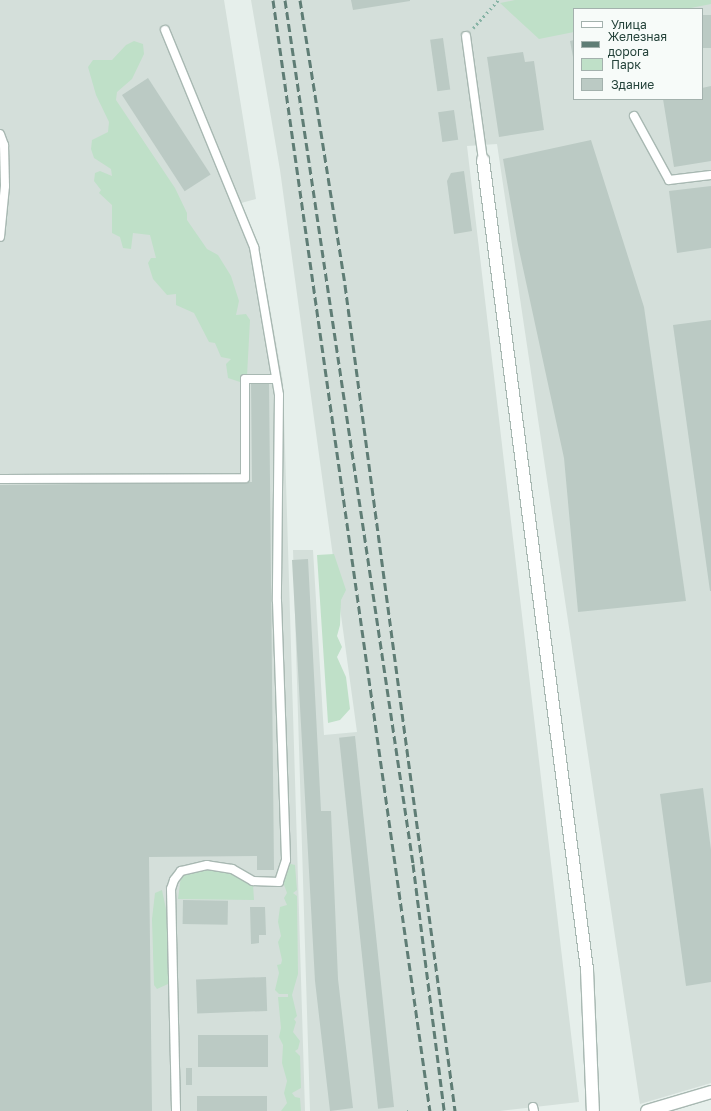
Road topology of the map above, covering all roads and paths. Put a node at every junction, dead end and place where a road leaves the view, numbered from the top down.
1 (498, 0) edge
2 (165, 30) dead end
3 (466, 36) joint
4 (634, 116) dead end
5 (0, 134) edge
6 (483, 160) joint
7 (711, 175) edge
8 (0, 237) edge
9 (276, 379) junction
10 (0, 479) edge
11 (711, 1092) edge
12 (176, 1111) edge
13 (593, 1111) edge
14 (647, 1111) edge

1 - 3 path
2 - 9 lane
3 - 6 lane
4 - 7 lane
5 - 8 lane
6 - 13 street
9 - 10 lane
9 - 12 lane
11 - 14 street

